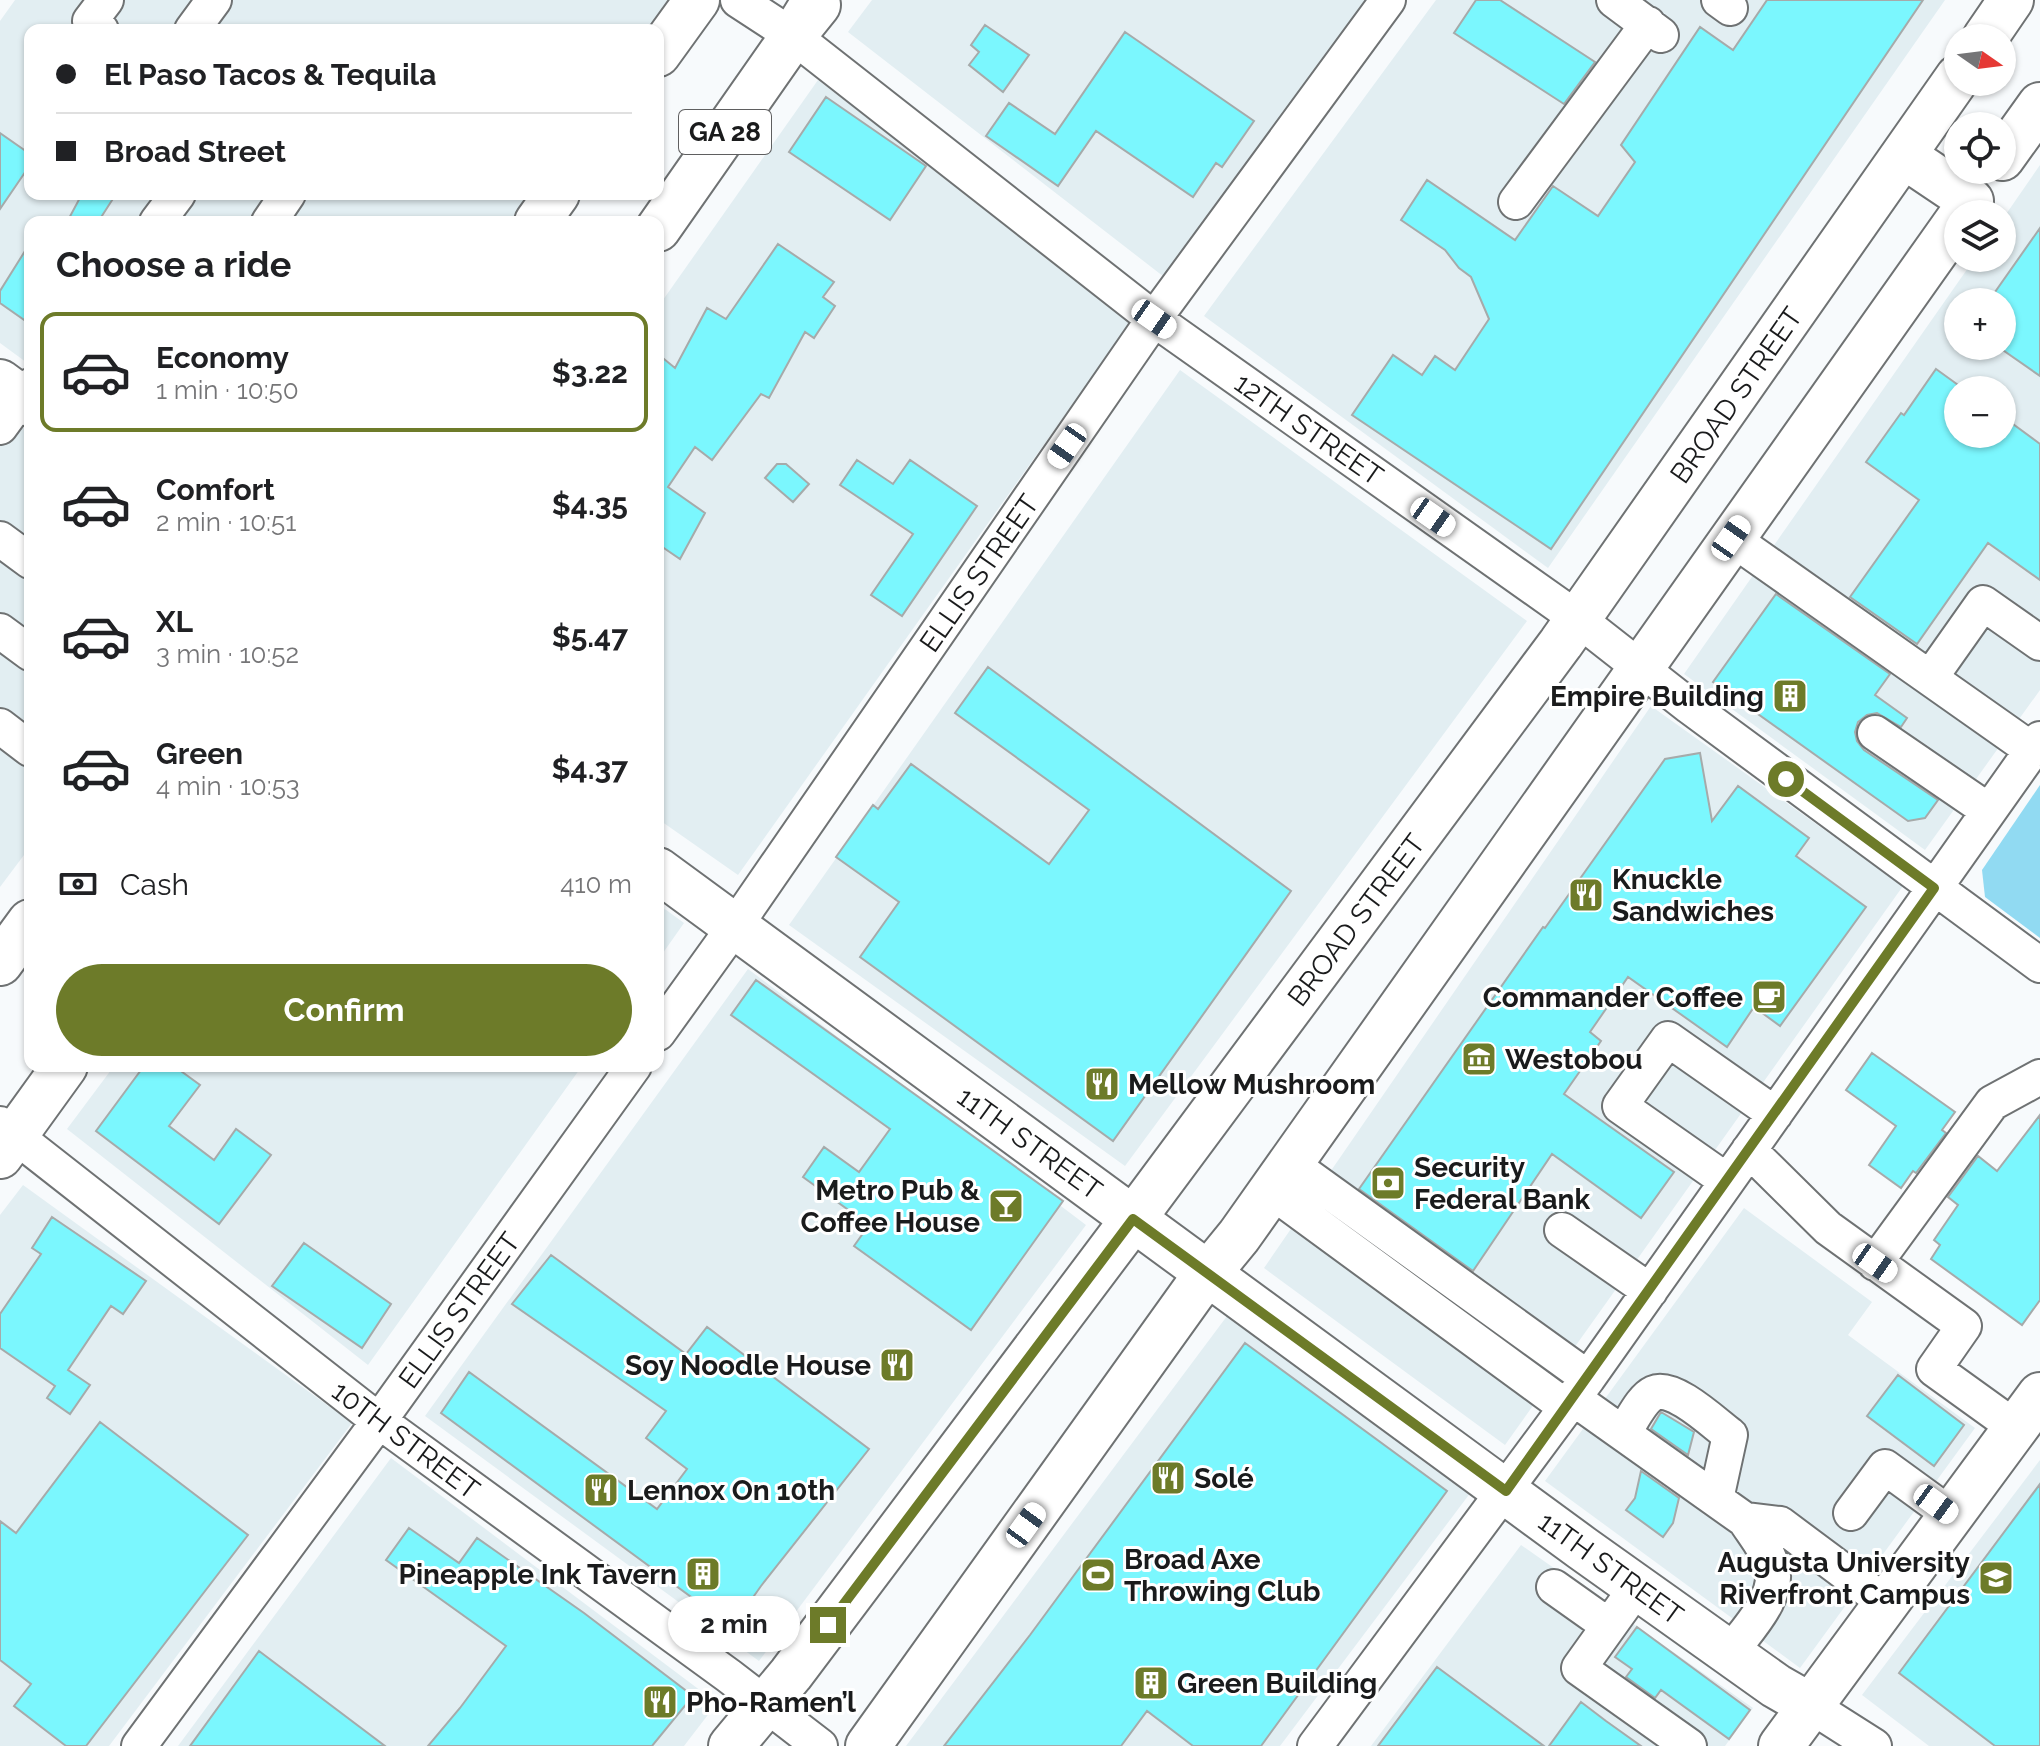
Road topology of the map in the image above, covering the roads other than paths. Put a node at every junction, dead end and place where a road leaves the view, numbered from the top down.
1 (106, 0) edge
2 (214, 0) edge
3 (697, 0) edge
4 (738, 0) edge
5 (822, 0) edge
6 (1388, 0) edge
7 (1614, 0) edge
8 (2011, 0) edge
9 (804, 18) edge
10 (94, 24) edge
11 (196, 24) edge
12 (1995, 24) edge
13 (664, 46) edge
14 (1945, 96) edge
15 (2040, 105) edge
16 (2016, 138) edge
17 (1904, 156) junction
18 (1970, 200) edge
19 (1516, 202) dead end
20 (664, 220) edge
21 (1944, 239) edge
22 (1154, 319) junction
23 (1731, 538) junction
24 (0, 539) edge
25 (24, 557) edge
26 (1578, 619) junction
27 (0, 631) edge
28 (2040, 643) edge
29 (24, 649) edge
30 (1640, 667) junction
31 (1930, 678) junction
32 (0, 726) edge
33 (1875, 733) dead end
34 (24, 744) edge
35 (2036, 744) edge
36 (1989, 811) junction
37 (664, 874) edge
38 (1934, 888) junction
39 (735, 926) junction
40 (24, 930) edge
41 (0, 963) edge
42 (2040, 965) edge
43 (664, 1025) edge
44 (60, 1072) edge
45 (630, 1072) edge
46 (2040, 1077) edge
47 (1775, 1114) junction
48 (5, 1138) edge
49 (1749, 1150) junction
50 (1281, 1177) junction
51 (1727, 1181) junction
52 (1133, 1219) junction
53 (1562, 1230) dead end
54 (1875, 1263) junction
55 (1209, 1274) junction
56 (1650, 1291) junction
57 (1576, 1394) junction
58 (2028, 1412) edge
59 (379, 1421) junction
60 (1623, 1433) junction
61 (1506, 1491) junction
62 (1716, 1499) junction
63 (1851, 1513) dead end
64 (1951, 1515) junction
65 (1745, 1520) junction
66 (1554, 1587) dead end
67 (1637, 1587) junction
68 (1886, 1603) junction
69 (1609, 1626) junction
70 (1730, 1653) junction
71 (765, 1704) junction
72 (1811, 1706) junction
73 (139, 1746) edge
74 (731, 1746) edge
75 (820, 1746) edge
76 (868, 1746) edge
77 (1315, 1746) edge
78 (1689, 1746) edge
79 (1781, 1746) edge
80 (1874, 1746) edge

1 - 10 street
2 - 11 street
3 - 13 main road
4 - 9 street, 12TH STREET
5 - 9 main road
6 - 22 street, ELLIS STREET
7 - 19 street
8 - 12 main road
9 - 20 main road, GA 28
9 - 22 street, 12TH STREET
14 - 17 main road, BROAD STREET
15 - 16 main road
17 - 18 main road
17 - 26 main road, BROAD STREET
21 - 23 main road
22 - 26 street, 12TH STREET
22 - 39 street, ELLIS STREET
23 - 30 main road
23 - 31 street
24 - 25 street
26 - 30 street, 12TH STREET
26 - 52 main road, BROAD STREET
27 - 29 street
28 - 31 street
30 - 38 street, 12TH STREET
30 - 50 main road
31 - 35 street
32 - 34 street
33 - 36 street
35 - 36 street
36 - 38 street
37 - 39 main road, 11TH STREET
38 - 42 street, 12TH STREET
38 - 47 street
39 - 43 street, ELLIS STREET
39 - 52 main road, 11TH STREET
40 - 41 main road
44 - 48 main road
45 - 59 street, ELLIS STREET
46 - 54 street
47 - 49 street
47 - 51 street
48 - 59 street, 10TH STREET
49 - 51 street
49 - 54 street
50 - 55 main road
50 - 57 street
51 - 56 street
52 - 55 main road, 11TH STREET
52 - 71 main road, BROAD STREET
53 - 56 street
54 - 58 street
55 - 61 main road, 11TH STREET
55 - 76 main road
56 - 57 street
57 - 60 street
57 - 61 street
58 - 64 main road
59 - 71 street, 10TH STREET
59 - 73 street, ELLIS STREET
60 - 62 street
60 - 62 street
61 - 67 main road, 11TH STREET
61 - 77 street
62 - 65 street
63 - 64 street
64 - 68 main road
65 - 68 street
65 - 70 street
66 - 69 street
67 - 69 street
67 - 70 main road, 11TH STREET
68 - 72 main road
69 - 78 street
70 - 72 main road, 11TH STREET
71 - 74 main road, BROAD STREET
71 - 75 street, 10TH STREET
72 - 79 main road
72 - 80 street, 11TH STREET

